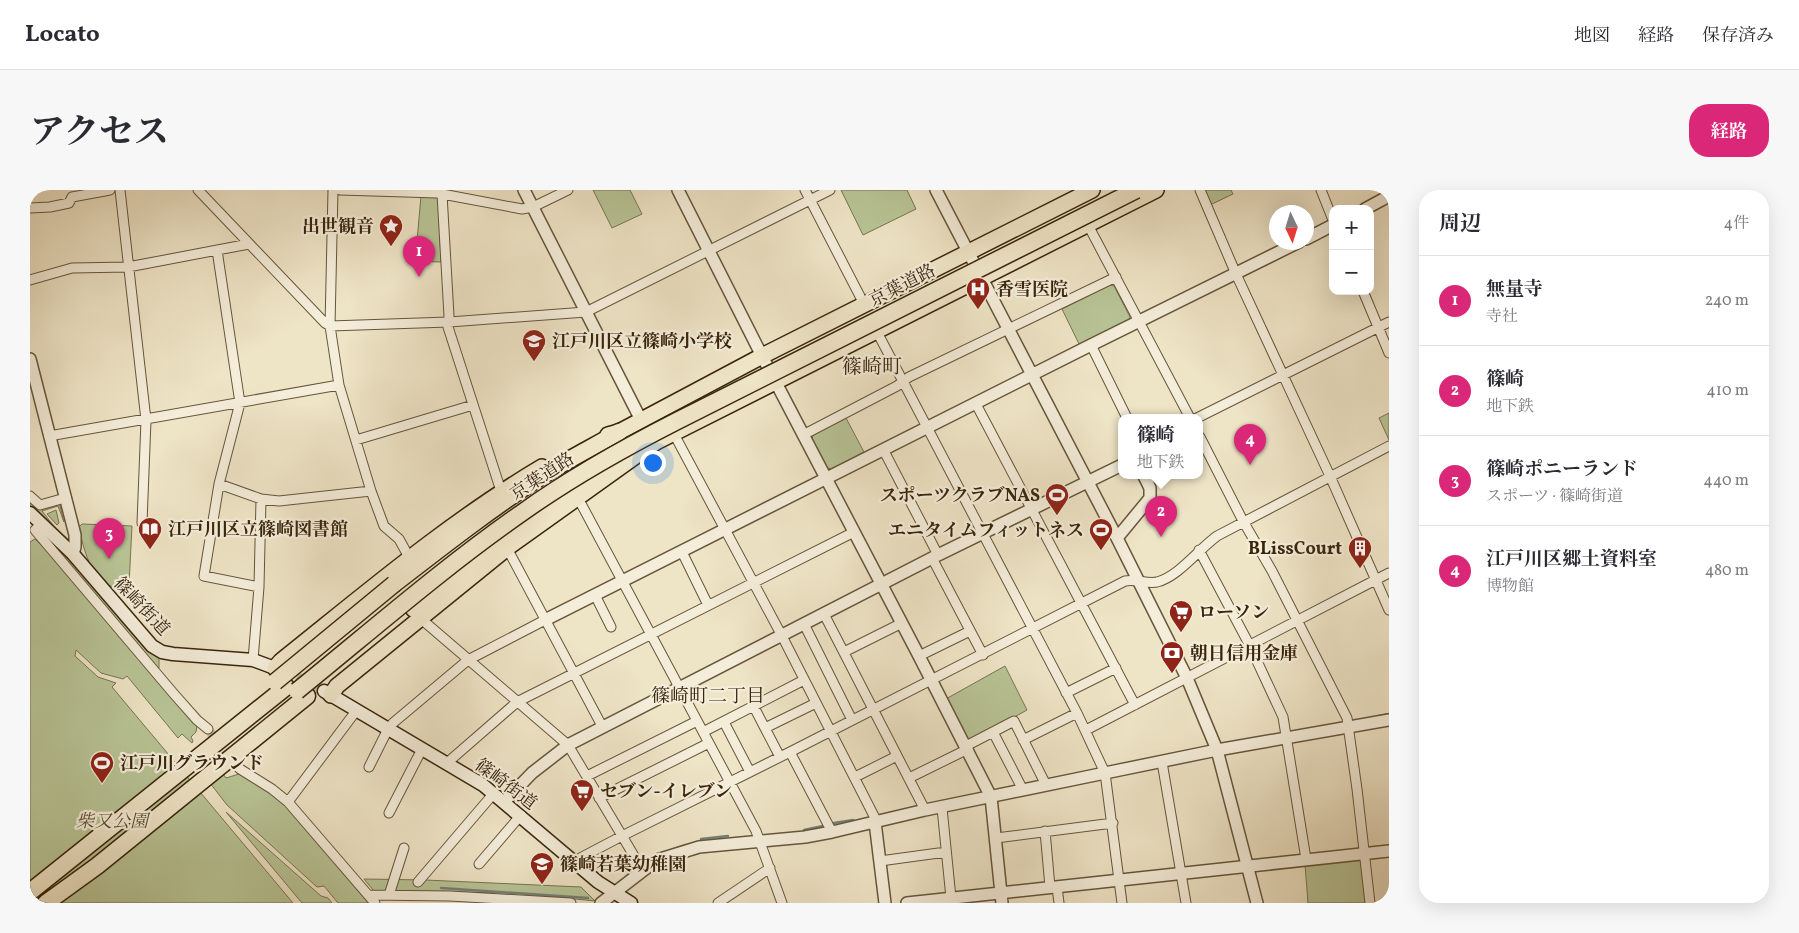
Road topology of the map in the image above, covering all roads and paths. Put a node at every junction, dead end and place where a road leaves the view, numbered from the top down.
1 (110, 190) edge
2 (120, 190) edge
3 (198, 190) edge
4 (333, 190) edge
5 (340, 190) edge
6 (524, 190) edge
7 (568, 190) edge
8 (678, 190) edge
9 (805, 190) edge
10 (830, 190) edge
11 (936, 190) edge
12 (1092, 190) edge
13 (1112, 190) edge
14 (1136, 190) edge
15 (1156, 190) edge
16 (1200, 190) edge
17 (1320, 190) edge
18 (442, 194) junction
19 (1068, 195) edge
20 (1389, 196) edge
21 (810, 200) junction
22 (1372, 205) edge
23 (30, 208) edge
24 (533, 208) junction
25 (1329, 211) edge
26 (1088, 225) junction
27 (1329, 227) edge
28 (1314, 235) edge
29 (249, 244) junction
30 (217, 250) junction
31 (708, 250) junction
32 (1283, 250) edge
33 (969, 252) junction
34 (128, 267) junction
35 (1236, 274) junction
36 (981, 277) junction
37 (1116, 277) junction
38 (30, 280) edge
39 (1365, 295) edge
40 (864, 304) junction
41 (586, 312) junction
42 (1140, 321) junction
43 (448, 322) junction
44 (1389, 322) edge
45 (330, 326) junction
46 (1378, 327) junction
47 (1008, 329) junction
48 (876, 330) junction
49 (1091, 345) junction
50 (1389, 353) edge
51 (762, 356) junction
52 (30, 359) edge
53 (1032, 376) junction
54 (1283, 376) junction
55 (776, 382) junction
56 (902, 382) junction
57 (339, 385) junction
58 (240, 404) junction
59 (976, 404) junction
60 (473, 405) junction
61 (1125, 414) edge
62 (1188, 414) edge
63 (1197, 414) edge
64 (146, 420) junction
65 (641, 420) junction
66 (927, 428) junction
67 (620, 432) junction
68 (674, 434) junction
69 (803, 435) junction
70 (49, 436) junction
71 (356, 440) junction
72 (1203, 443) edge
73 (654, 444) junction
74 (1389, 446) edge
75 (884, 451) junction
76 (1118, 467) edge
77 (1330, 476) junction
78 (827, 479) junction
79 (1146, 479) edge
80 (1087, 481) junction
81 (219, 484) junction
82 (370, 491) junction
83 (502, 491) junction
84 (30, 496) edge
85 (65, 498) junction
86 (261, 498) junction
87 (578, 498) junction
88 (1030, 509) junction
89 (30, 513) edge
90 (1243, 521) junction
91 (42, 523) junction
92 (142, 523) dead end
93 (726, 530) junction
94 (854, 532) junction
95 (983, 533) junction
96 (1117, 538) junction
97 (507, 548) junction
98 (1199, 550) junction
99 (682, 552) junction
100 (73, 554) junction
101 (935, 557) junction
102 (410, 559) junction
103 (1389, 574) edge
104 (1376, 580) junction
105 (623, 581) junction
106 (1139, 581) junction
107 (753, 583) junction
108 (882, 584) junction
109 (259, 587) junction
110 (595, 595) junction
111 (1082, 602) junction
112 (708, 605) junction
113 (1389, 610) edge
114 (417, 613) junction
115 (824, 614) junction
116 (545, 620) junction
117 (1297, 622) junction
118 (902, 623) junction
119 (804, 624) junction
120 (611, 627) dead end
121 (1032, 629) junction
122 (970, 631) junction
123 (651, 634) junction
124 (782, 636) junction
125 (1250, 646) junction
126 (844, 652) junction
127 (983, 655) junction
128 (919, 656) junction
129 (253, 660) junction
130 (468, 660) junction
131 (1116, 668) junction
132 (573, 674) junction
133 (1187, 678) junction
134 (804, 680) junction
135 (932, 681) junction
136 (287, 682) junction
137 (679, 687) junction
138 (327, 693) joint
139 (1066, 693) junction
140 (517, 702) junction
141 (816, 703) junction
142 (1135, 705) junction
143 (754, 706) junction
144 (874, 709) junction
145 (356, 710) junction
146 (1077, 713) junction
147 (852, 720) junction
148 (1389, 720) edge
149 (697, 721) junction
150 (724, 722) junction
151 (602, 726) junction
152 (1348, 727) junction
153 (765, 728) junction
154 (208, 729) tunnel mouth
155 (388, 729) junction
156 (1086, 730) junction
157 (831, 731) junction
158 (703, 732) junction
159 (993, 732) junction
160 (1286, 739) junction
161 (1023, 740) junction
162 (709, 743) junction
163 (568, 745) junction
164 (967, 747) junction
165 (422, 749) junction
166 (1217, 750) junction
167 (790, 752) junction
168 (897, 756) junction
169 (780, 757) junction
170 (203, 760) junction
171 (1162, 762) junction
172 (447, 763) junction
173 (235, 764) tunnel mouth
174 (369, 767) dead end
175 (750, 772) junction
176 (1105, 773) junction
177 (587, 776) junction
178 (855, 777) junction
179 (909, 778) junction
180 (729, 782) junction
181 (1046, 785) junction
182 (1023, 790) junction
183 (494, 793) junction
184 (990, 797) junction
185 (599, 798) junction
186 (288, 802) junction
187 (504, 802) junction
188 (942, 808) junction
189 (925, 810) junction
190 (389, 813) dead end
191 (521, 815) junction
192 (875, 822) junction
193 (1113, 823) junction
194 (1045, 831) junction
195 (832, 832) junction
196 (622, 836) junction
197 (996, 838) junction
198 (760, 841) junction
199 (404, 848) dead end
200 (1389, 851) edge
201 (946, 852) junction
202 (1364, 854) junction
203 (1306, 859) junction
204 (880, 861) junction
205 (575, 862) junction
206 (479, 864) dead end
207 (1248, 866) junction
208 (770, 868) junction
209 (643, 871) junction
210 (1181, 873) junction
211 (1120, 880) junction
212 (418, 882) dead end
213 (1054, 887) junction
214 (30, 888) edge
215 (30, 892) edge
216 (615, 894) junction
217 (368, 895) junction
218 (389, 895) junction
219 (951, 898) junction
220 (1001, 898) edge
221 (41, 903) edge
222 (46, 903) edge
223 (375, 903) edge
224 (571, 903) edge
225 (601, 903) edge
226 (631, 903) edge
227 (718, 903) edge
228 (782, 903) edge
229 (885, 903) edge
230 (907, 903) edge
231 (1059, 903) edge
232 (1122, 903) edge
233 (1186, 903) edge
234 (1257, 903) edge
235 (1370, 903) edge

1 - 23 street
2 - 34 street
3 - 29 street
4 - 45 street
5 - 18 street
6 - 24 street
7 - 24 street
8 - 31 street
9 - 21 street
10 - 21 street
11 - 33 street
12 - 19 highway, 京葉道路
13 - 136 highway, 京葉道路
14 - 136 highway, 京葉道路, bridge
15 - 26 highway, 京葉道路
16 - 35 street
17 - 25 street
18 - 24 street
18 - 43 street
19 - 33 highway, 京葉道路
20 - 22 street
21 - 31 street
21 - 40 street
24 - 41 street
26 - 36 highway, 京葉道路
26 - 37 street
27 - 28 street
29 - 30 street
29 - 45 street
30 - 34 street
30 - 58 street
31 - 41 street
31 - 51 street
32 - 35 street
33 - 36 street
33 - 40 highway, 京葉道路
34 - 38 street
34 - 64 street
35 - 42 street
35 - 54 street
36 - 47 street
36 - 48 highway, 京葉道路
37 - 42 street
37 - 47 street
39 - 46 street
40 - 51 highway, 京葉道路
41 - 43 street
41 - 65 street
42 - 49 street
42 - 62 street
43 - 45 street
43 - 60 street
44 - 46 street
45 - 57 street
46 - 50 street
46 - 54 street
47 - 53 street
47 - 56 street
48 - 55 highway, 京葉道路
48 - 56 street
49 - 53 street
49 - 61 street
51 - 55 street
51 - 65 highway, 京葉道路
52 - 70 street
53 - 59 street
53 - 80 street
54 - 63 street
54 - 77 street
55 - 68 highway, 京葉道路
55 - 69 street
56 - 66 street
56 - 69 street
57 - 58 street
57 - 71 street
58 - 64 street
58 - 81 street
59 - 66 street
59 - 88 street
60 - 71 street
60 - 83 street
64 - 70 street
64 - 92 street
65 - 67 highway, 京葉道路
66 - 75 street
66 - 95 street
67 - 83 highway, 京葉道路
67 - 136 highway, bridge
68 - 73 highway, 京葉道路
68 - 93 street
69 - 78 street
70 - 85 street
71 - 82 street
72 - 90 street
73 - 87 highway, 京葉道路
73 - 114 highway
74 - 77 street
75 - 78 street
75 - 101 street
76 - 80 street
77 - 90 street
77 - 104 street
78 - 93 street
78 - 94 street
79 - 96 street
80 - 88 street
80 - 96 street
81 - 86 street
81 - 109 street
82 - 86 street
82 - 102 street
83 - 102 highway, 京葉道路
84 - 85 street
85 - 100 street
86 - 109 street
87 - 97 highway, 京葉道路
87 - 105 street
88 - 95 street
88 - 111 street
89 - 91 main road, 篠崎街道
90 - 98 street
90 - 117 street
91 - 100 main road, 篠崎街道
91 - 154 street
93 - 99 street
93 - 107 street
94 - 107 street
94 - 108 street
95 - 101 street
95 - 121 street
96 - 106 street
97 - 114 highway, 京葉道路
97 - 116 street
98 - 106 street
98 - 125 street
99 - 105 street
99 - 112 street
100 - 129 main road, 篠崎街道
101 - 108 street
101 - 122 street
102 - 136 highway, 京葉道路
103 - 104 street
104 - 113 street
104 - 117 street
105 - 110 street
105 - 123 street
106 - 111 street
106 - 133 street
107 - 112 street
107 - 124 street
108 - 115 street
108 - 118 street
109 - 129 street
110 - 116 street
110 - 120 street
111 - 121 street
111 - 131 street
112 - 123 street
114 - 130 street
114 - 136 highway
114 - 138 highway, 京葉道路
115 - 119 street
115 - 126 street
116 - 130 street
116 - 132 street
117 - 125 street
117 - 152 street
118 - 126 street
118 - 128 street
119 - 124 street
119 - 147 street
121 - 127 street
121 - 139 street
122 - 127 street
122 - 128 street
123 - 132 street
123 - 137 street
124 - 134 street
124 - 137 street
125 - 133 street
125 - 160 street
126 - 144 street
127 - 135 street
128 - 135 street
129 - 136 main road, 篠崎街道
130 - 140 street
130 - 155 street
131 - 139 street
131 - 142 street
132 - 140 street
132 - 151 street
133 - 142 street
133 - 166 street
134 - 141 street
134 - 143 street
135 - 144 street
135 - 164 street
136 - 170 highway
136 - 170 highway
137 - 149 street
137 - 151 street
138 - 145 main road, 篠崎街道
139 - 146 street
140 - 163 street
140 - 172 street
141 - 153 street
141 - 157 street
142 - 156 street
143 - 150 street
143 - 153 street
144 - 147 street
144 - 168 street
145 - 155 main road, 篠崎街道
145 - 186 street
146 - 156 street
146 - 161 street
147 - 157 street
148 - 152 street
149 - 158 street
149 - 177 street
150 - 158 street
150 - 175 street
151 - 163 street
152 - 160 street
152 - 202 street
153 - 169 street
155 - 165 main road, 篠崎街道
155 - 174 street
156 - 176 street
157 - 167 street
157 - 178 street
158 - 162 street
159 - 161 street
159 - 164 street
159 - 182 street
160 - 166 street
160 - 203 street
161 - 181 street
162 - 180 street
162 - 185 street
163 - 177 street
163 - 187 street
164 - 179 street
164 - 184 street
165 - 172 main road, 篠崎街道
165 - 190 street
166 - 171 street
166 - 207 street
167 - 169 street
167 - 195 street
168 - 178 street
168 - 179 street
169 - 175 street
170 - 214 highway
170 - 215 highway
170 - 221 highway
170 - 222 highway
171 - 176 street
171 - 210 street
172 - 183 main road, 篠崎街道
173 - 186 street
175 - 180 street
176 - 181 street
176 - 193 street
177 - 185 street
178 - 192 street
179 - 189 street
180 - 196 street
180 - 198 street
181 - 182 street
182 - 184 street
183 - 187 main road, 篠崎街道
183 - 212 street
184 - 188 street
184 - 197 street
185 - 196 street
186 - 217 street
187 - 191 main road, 篠崎街道
188 - 189 street
188 - 201 street
189 - 192 street
191 - 205 main road, 篠崎街道
191 - 206 street
192 - 195 street
192 - 204 street
193 - 194 street
193 - 211 street
194 - 197 street
194 - 213 street
195 - 198 street
196 - 205 street
196 - 209 street
197 - 220 street
198 - 208 street
198 - 209 street
199 - 218 street
200 - 202 street
201 - 204 street
201 - 219 street
202 - 203 street
202 - 235 street
203 - 207 street
204 - 229 street
205 - 216 main road, 篠崎街道
207 - 210 street
207 - 234 street
208 - 227 street
208 - 228 street
209 - 216 street
210 - 211 street
210 - 233 street
211 - 213 street
211 - 232 street
213 - 220 street
213 - 231 street
216 - 225 street
216 - 226 main road, 篠崎街道
217 - 218 street
217 - 223 street
218 - 224 street
219 - 220 street
219 - 230 street

